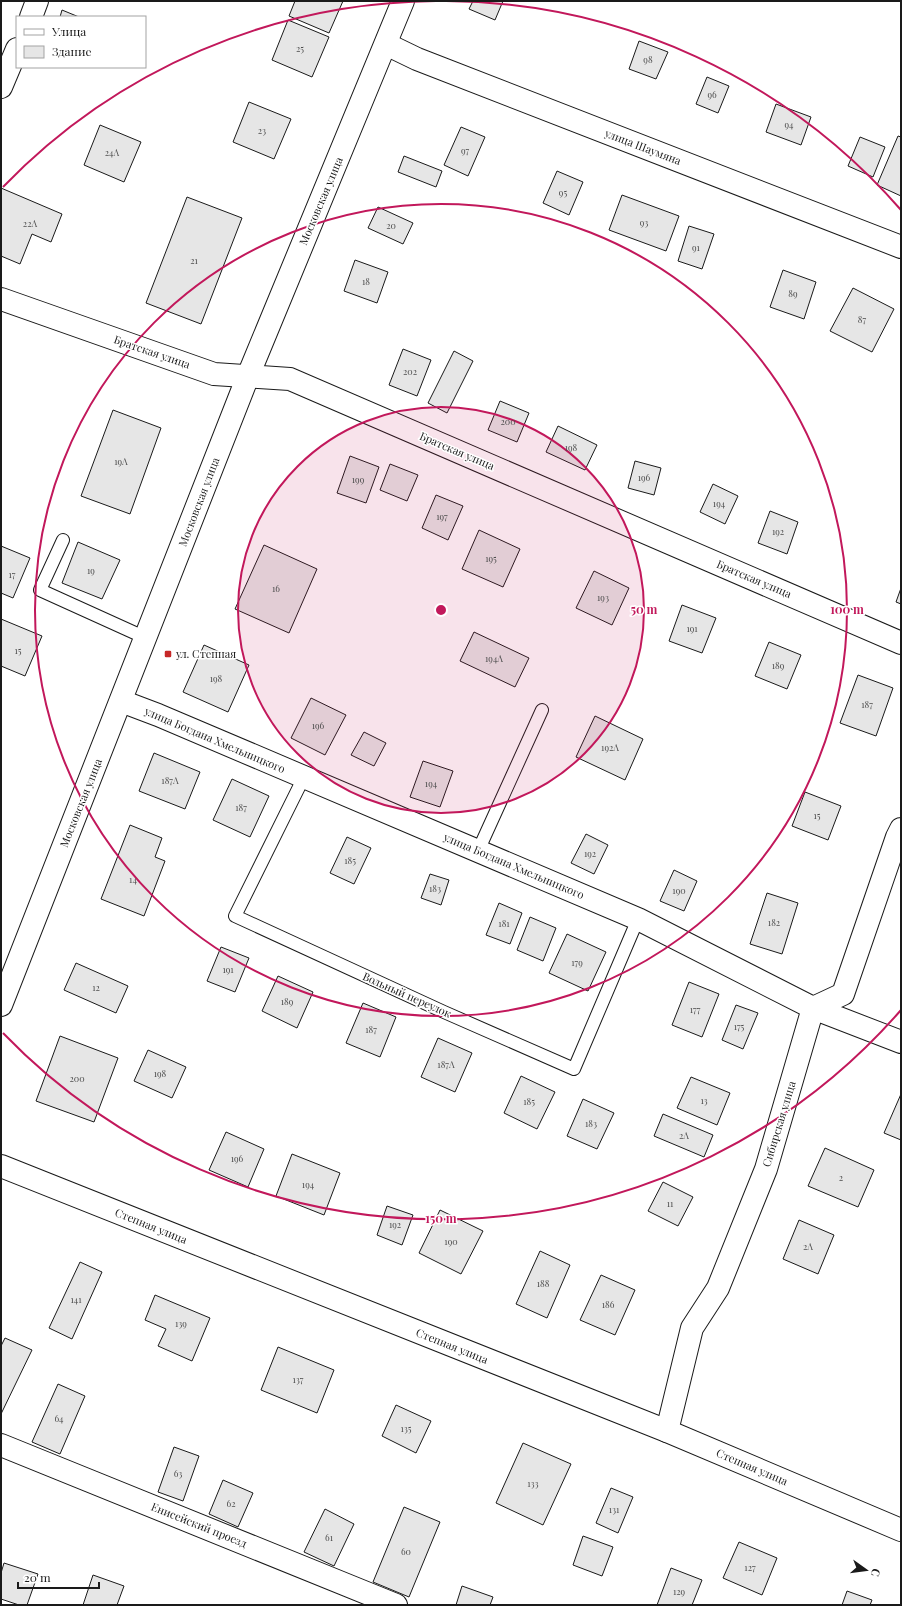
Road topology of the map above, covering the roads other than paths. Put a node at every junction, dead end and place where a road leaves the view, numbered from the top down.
1 (38, 1) edge
2 (403, 1) edge
3 (31, 16) edge
4 (386, 44) junction
5 (16, 51) edge
6 (1, 87) edge
7 (901, 247) edge
8 (1, 299) edge
9 (248, 376) junction
10 (63, 540) dead end
11 (146, 638) junction
12 (901, 643) edge
13 (121, 701) junction
14 (542, 710) dead end
15 (304, 777) junction
16 (901, 829) edge
17 (478, 851) junction
18 (638, 920) junction
19 (1, 1005) edge
20 (813, 1008) junction
21 (901, 1042) edge
22 (1, 1166) edge
23 (667, 1432) junction
24 (1, 1444) edge
25 (901, 1530) edge
26 (396, 1605) edge

1 - 3 street
2 - 4 street, Московская улица
4 - 7 street, улица Шаумяна
4 - 9 street, Московская улица
5 - 6 street
8 - 9 street, Братская улица
9 - 11 street, Московская улица
9 - 12 street, Братская улица
10 - 11 lane
11 - 13 street, Московская улица
13 - 15 street, улица Богдана Хмельницкого
13 - 19 street, Московская улица
14 - 17 lane
15 - 17 street, улица Богдана Хмельницкого
15 - 18 lane, Вольный переулок
16 - 20 street
17 - 18 street, улица Богдана Хмельницкого
18 - 20 street, улица Богдана Хмельницкого
20 - 21 street, улица Богдана Хмельницкого
20 - 23 street, Сибирская улица
22 - 23 street, Степная улица
23 - 25 street, Степная улица
24 - 26 street, Енисейский проезд

